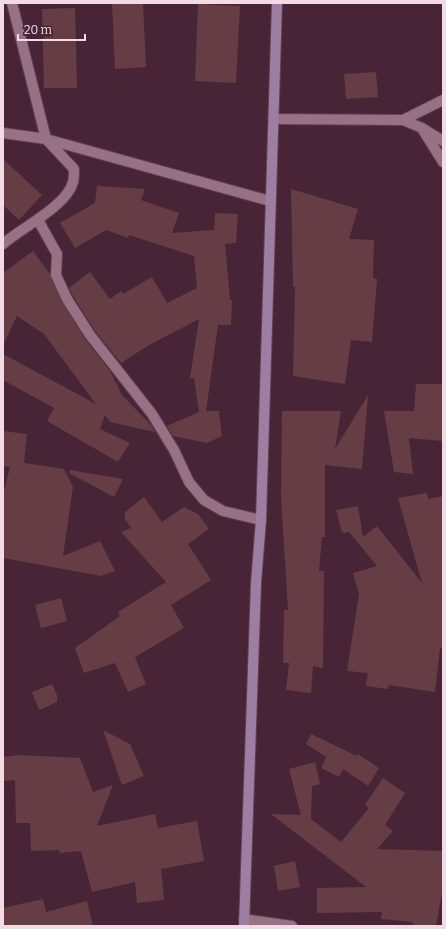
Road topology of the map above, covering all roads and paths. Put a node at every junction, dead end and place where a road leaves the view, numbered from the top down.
1 (12, 3) edge
2 (277, 3) edge
3 (443, 100) edge
4 (274, 119) junction
5 (403, 120) junction
6 (422, 128) junction
7 (3, 133) edge
8 (46, 139) junction
9 (443, 141) edge
10 (443, 162) edge
11 (270, 201) junction
12 (38, 220) junction
13 (3, 244) edge
14 (261, 520) junction
15 (244, 923) edge
16 (292, 926) edge

1 - 8 street
2 - 4 main road
3 - 5 street
4 - 5 street
4 - 11 main road
5 - 6 street
6 - 9 street
6 - 10 street
7 - 8 street
8 - 11 street
8 - 12 street
11 - 14 main road
12 - 13 street
12 - 14 street
14 - 15 main road
15 - 16 street

